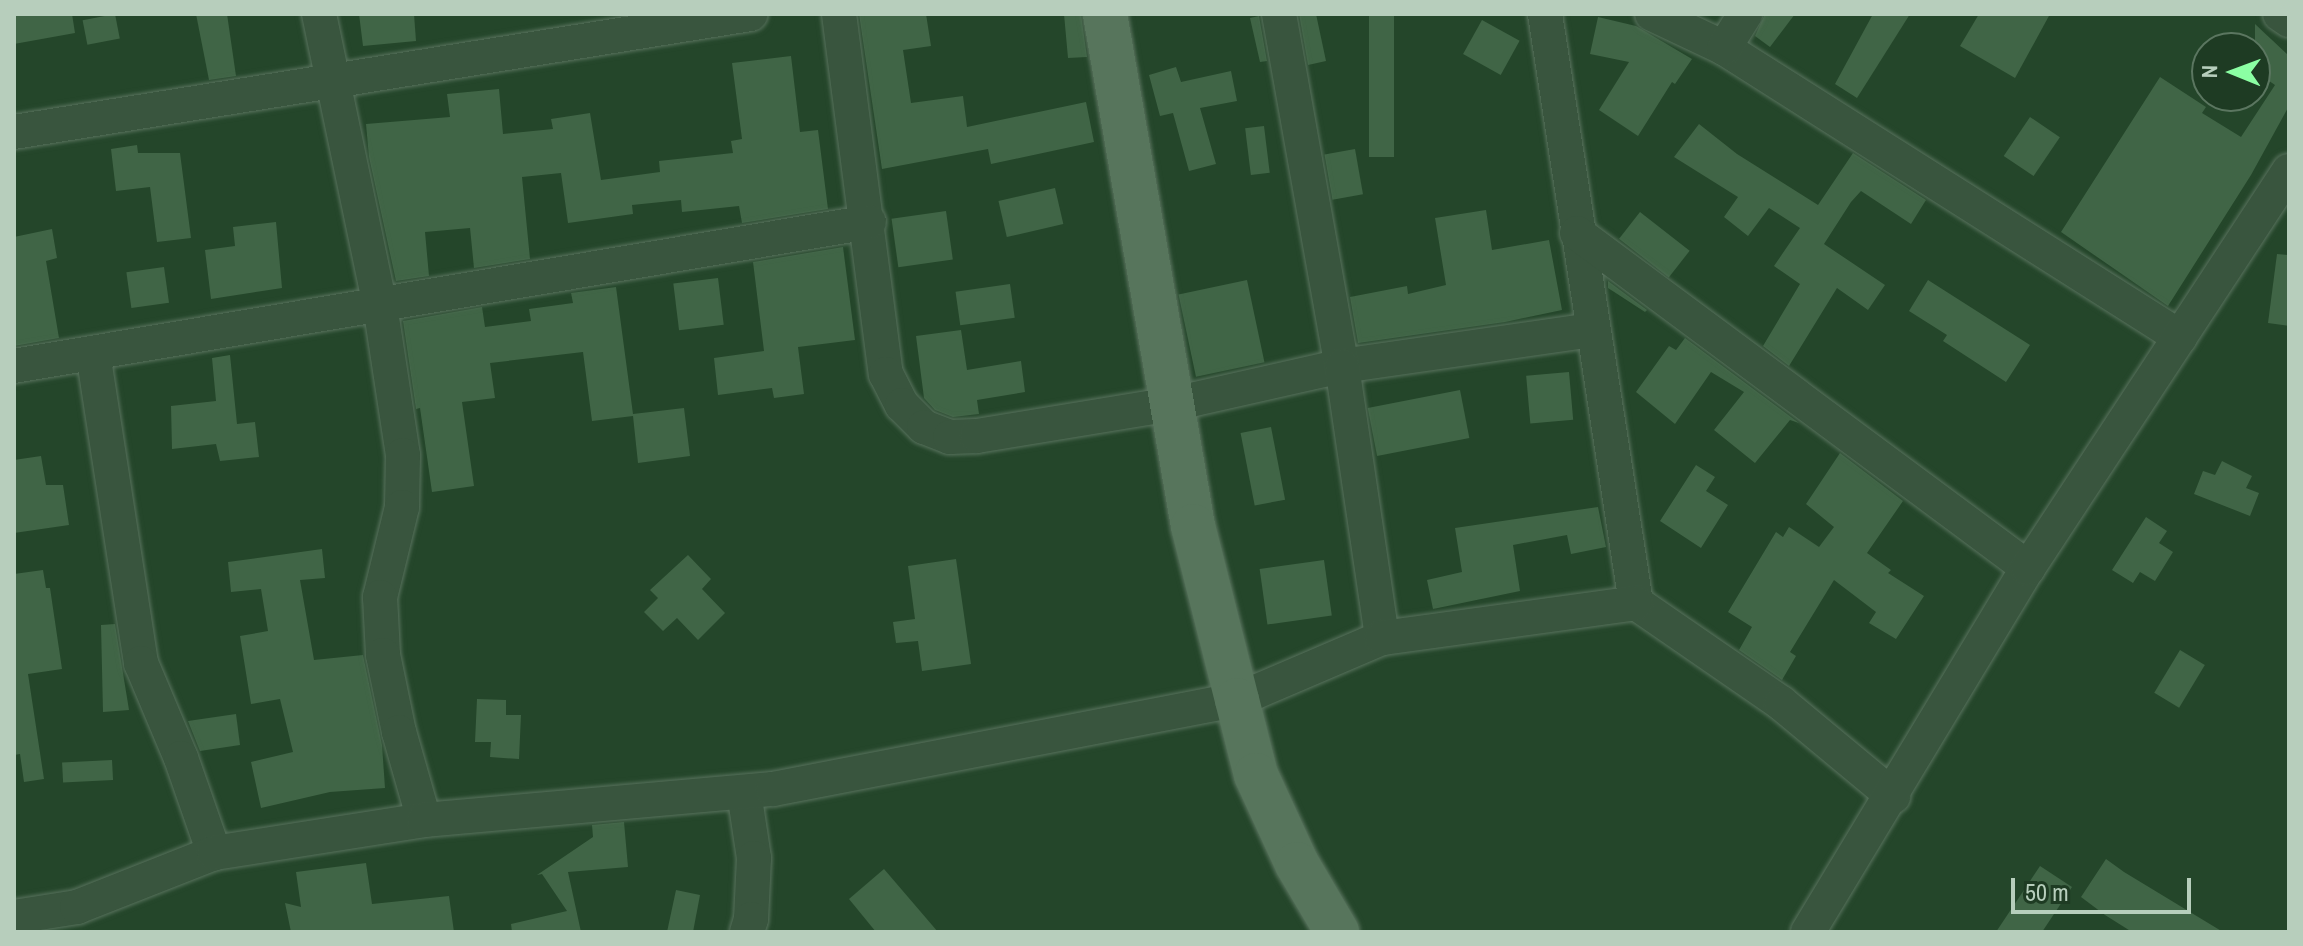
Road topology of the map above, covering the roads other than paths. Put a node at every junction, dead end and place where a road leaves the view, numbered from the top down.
1 (319, 14) edge
2 (751, 14) edge
3 (839, 14) edge
4 (1105, 14) edge
5 (1279, 14) edge
6 (1545, 14) edge
7 (1652, 14) edge
8 (1745, 14) edge
9 (2280, 14) edge
10 (2289, 20) edge
11 (1724, 48) junction
12 (332, 81) junction
13 (14, 132) edge
14 (2289, 171) edge
15 (869, 222) junction
16 (1577, 233) junction
17 (380, 305) junction
18 (1593, 330) junction
19 (2180, 337) junction
20 (93, 353) junction
21 (14, 366) edge
22 (1342, 366) junction
23 (1173, 404) junction
24 (2028, 568) junction
25 (1636, 603) junction
26 (1382, 638) junction
27 (1237, 700) junction
28 (744, 792) junction
29 (1893, 796) junction
30 (424, 820) junction
31 (214, 853) junction
32 (14, 917) edge
33 (747, 932) edge
34 (1337, 932) edge
35 (1808, 932) edge

1 - 12 street
2 - 12 street
3 - 15 street
4 - 23 main road
5 - 22 street
6 - 16 street
7 - 11 street
8 - 11 street
9 - 10 street
11 - 19 street
12 - 13 street
12 - 17 street
14 - 19 street
15 - 17 street
15 - 23 street
16 - 18 street
16 - 24 street
17 - 20 street
17 - 30 street
18 - 22 street
18 - 25 street
19 - 24 street
20 - 21 street
20 - 31 street
22 - 23 street
22 - 26 street
23 - 27 main road
24 - 29 street
25 - 26 street
25 - 29 street
26 - 27 street
27 - 28 street
27 - 34 main road
28 - 30 street
28 - 33 street
29 - 35 street
30 - 31 street
31 - 32 street

